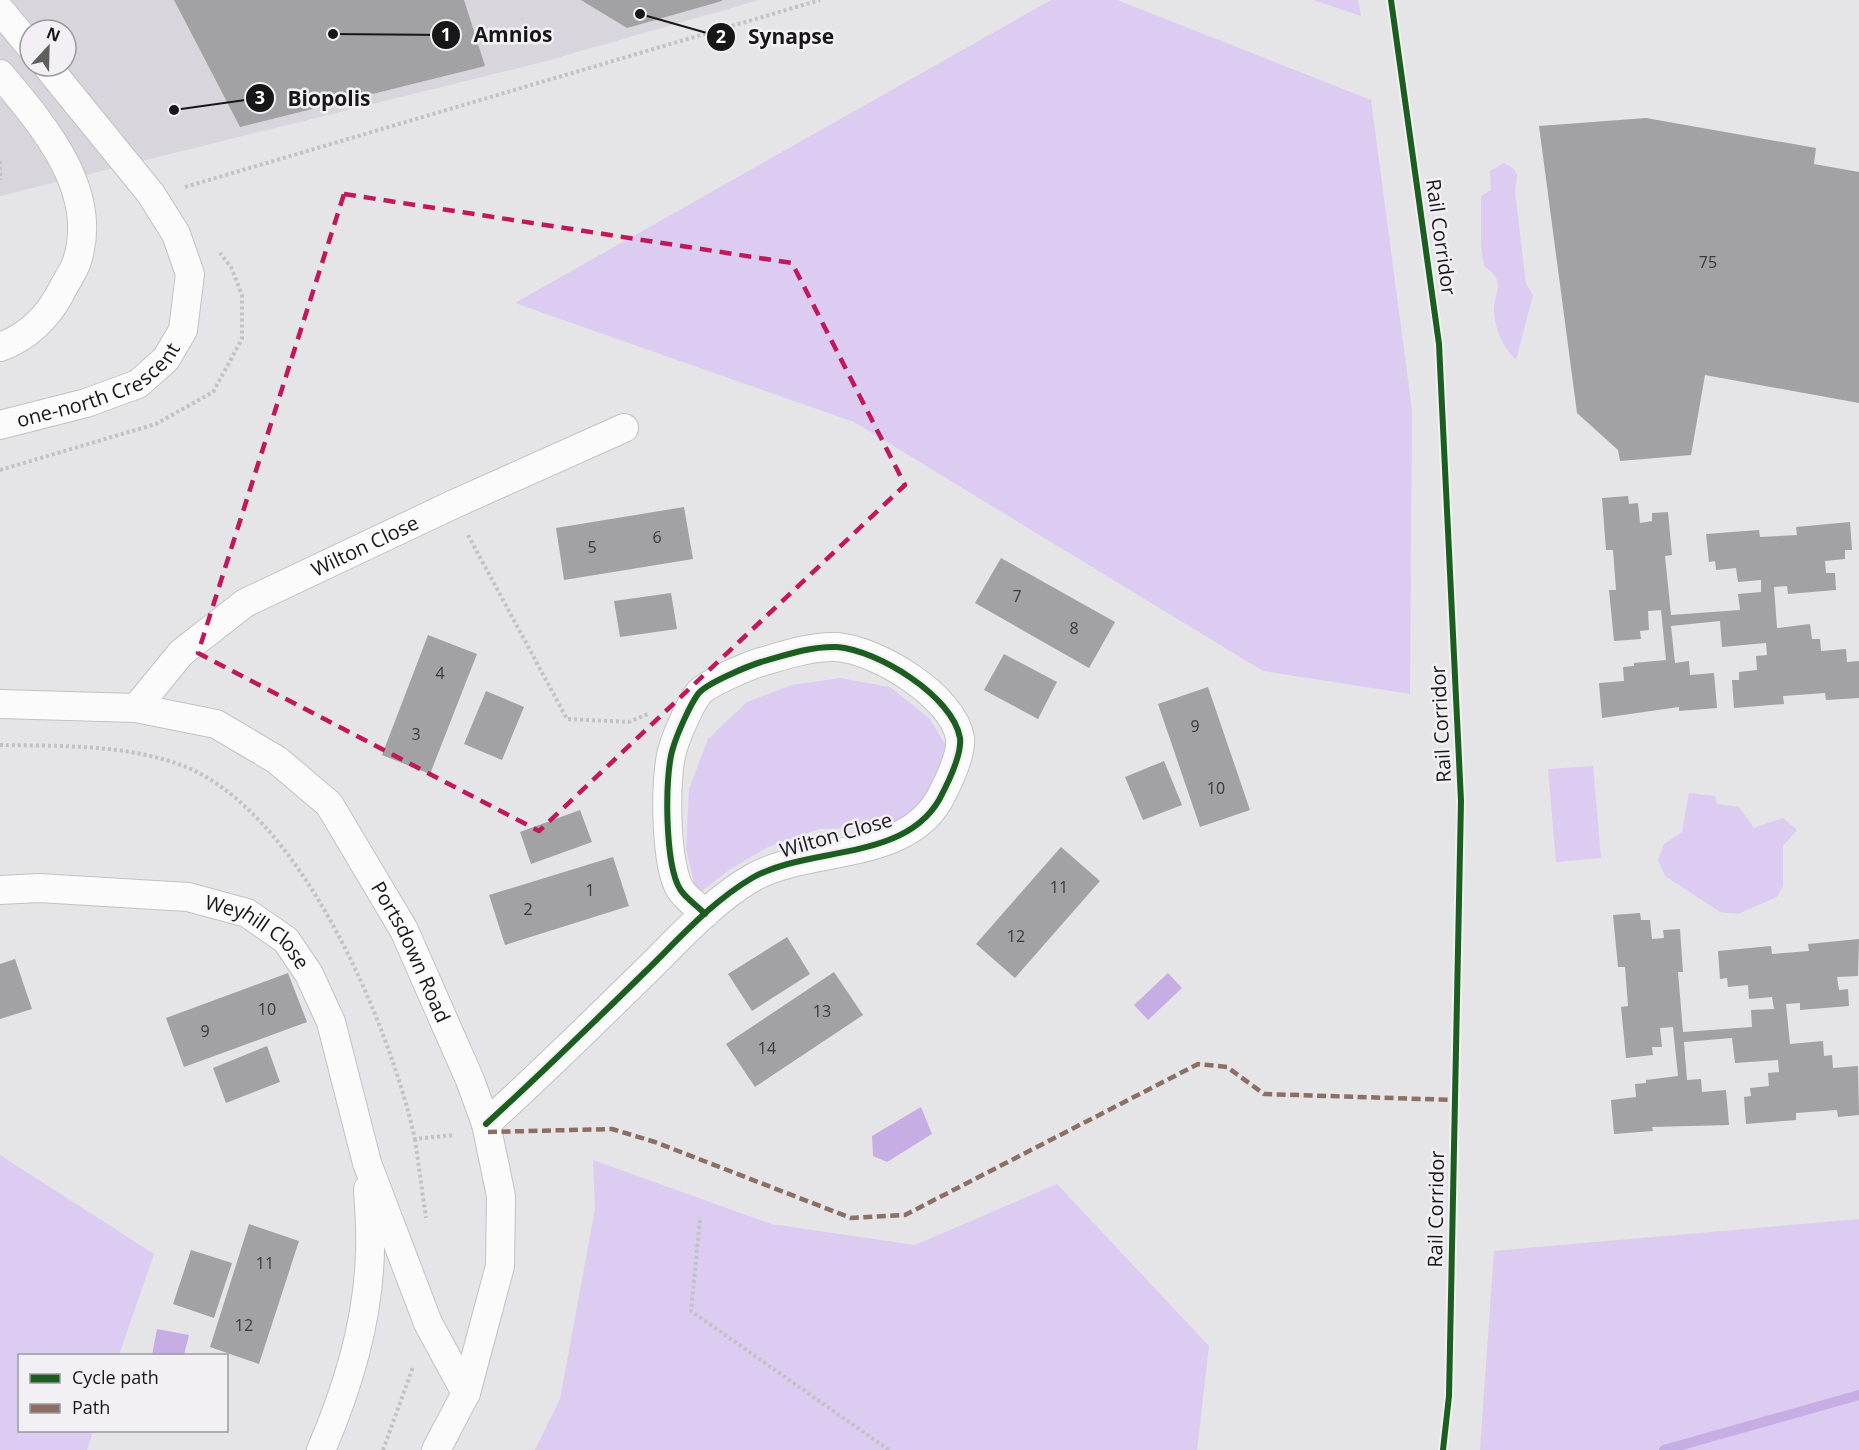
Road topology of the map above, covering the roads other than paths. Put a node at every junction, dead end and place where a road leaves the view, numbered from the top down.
1 (0, 10) edge
2 (18, 32) edge
3 (0, 74) edge
4 (57, 78) edge
5 (0, 347) edge
6 (0, 425) edge
7 (624, 428) dead end
8 (0, 704) edge
9 (136, 708) junction
10 (0, 890) edge
11 (705, 914) junction
12 (486, 1124) junction
13 (367, 1163) junction
14 (466, 1393) junction
15 (321, 1450) edge
16 (436, 1450) edge

1 - 2 street
3 - 5 street
4 - 6 street, one-north Crescent
7 - 9 street, Wilton Close
8 - 9 street, Portsdown Road
9 - 12 street, Portsdown Road
10 - 13 street, Weyhill Close
11 - 11 street, Wilton Close
11 - 12 street, Wilton Close
12 - 14 street, Portsdown Road
13 - 14 street, Weyhill Close
13 - 15 street, Weyhill Close
14 - 16 street, Portsdown Road

